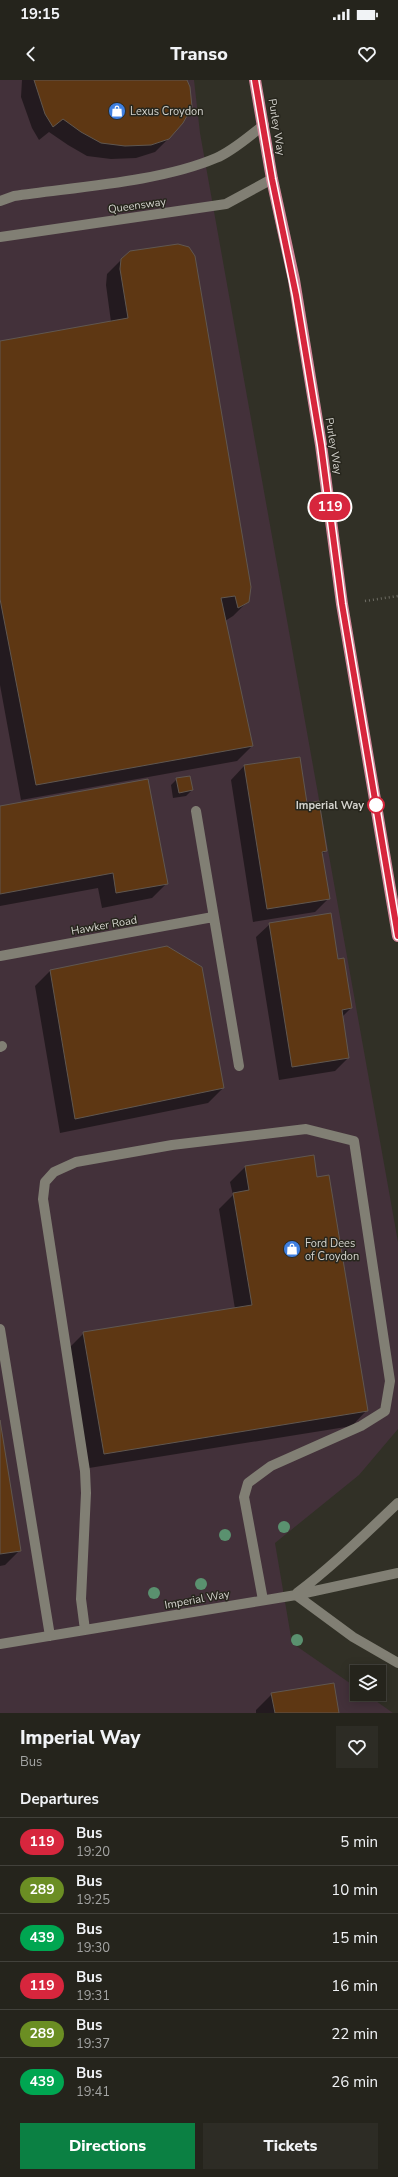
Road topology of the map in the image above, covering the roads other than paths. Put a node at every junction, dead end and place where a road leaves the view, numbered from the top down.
1 (255, 80) edge
2 (264, 125) junction
3 (272, 179) junction
4 (0, 202) edge
5 (0, 237) edge
6 (196, 811) dead end
7 (213, 917) junction
8 (398, 936) edge
9 (0, 956) edge
10 (239, 1066) dead end
11 (0, 1329) edge
12 (398, 1503) edge
13 (398, 1573) edge
14 (296, 1595) junction
15 (263, 1600) junction
16 (85, 1630) junction
17 (50, 1636) junction
18 (0, 1644) edge
19 (398, 1663) edge

1 - 2 highway, Purley Way
2 - 3 highway, Purley Way
2 - 4 street
3 - 5 street, Queensway
3 - 8 highway, Purley Way
6 - 7 street
7 - 9 street, Hawker Road
7 - 10 street
11 - 17 street
12 - 14 street
13 - 14 street, Imperial Way
14 - 15 street, Imperial Way
14 - 19 street
15 - 16 street, Imperial Way
15 - 16 street
16 - 17 street, Imperial Way
17 - 18 street, Imperial Way

